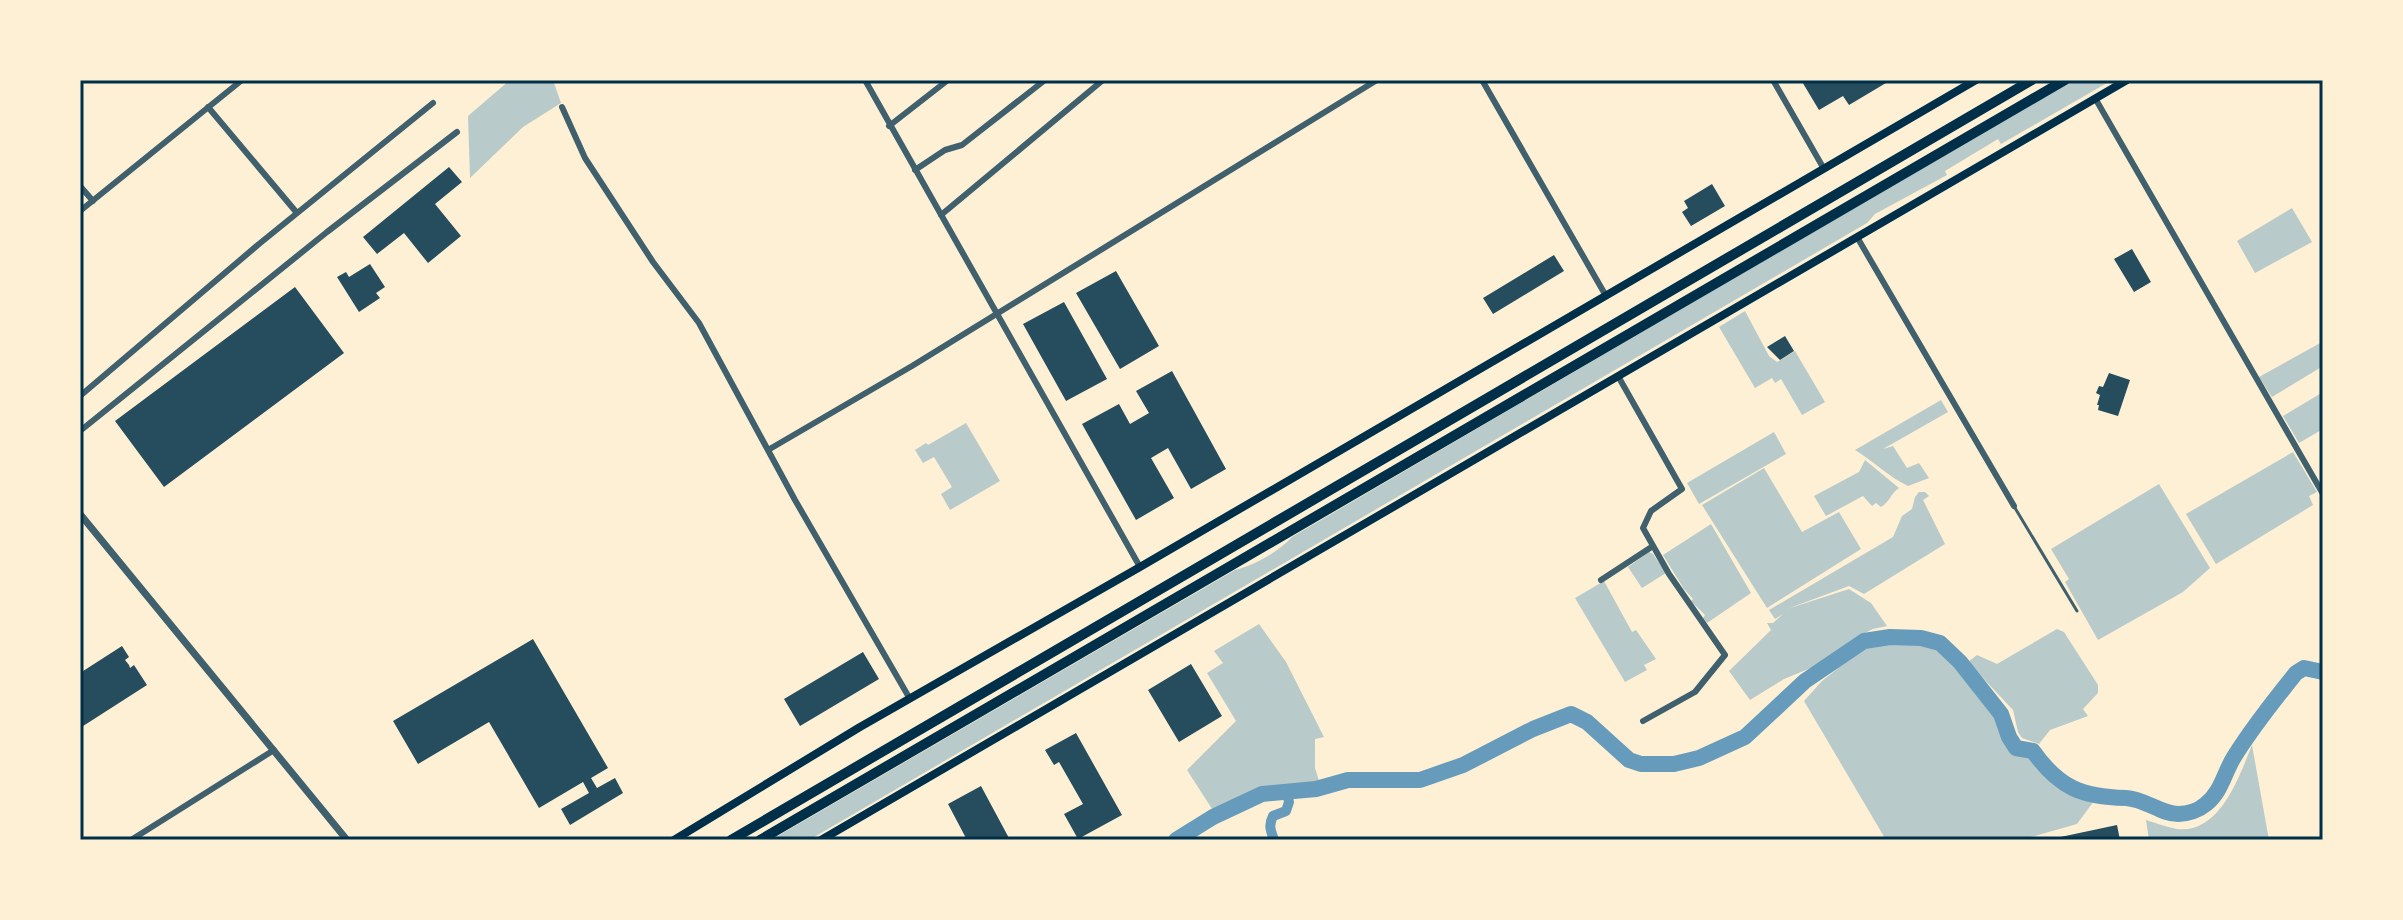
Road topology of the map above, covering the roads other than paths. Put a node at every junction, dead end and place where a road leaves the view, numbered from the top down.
1 (242, 80) edge
2 (865, 80) edge
3 (948, 80) edge
4 (1045, 80) edge
5 (1103, 80) edge
6 (1377, 80) edge
7 (1482, 80) edge
8 (1773, 80) edge
9 (1976, 80) edge
10 (2032, 80) edge
11 (2065, 80) edge
12 (2127, 80) edge
13 (2095, 98) junction
14 (433, 103) dead end
15 (208, 107) junction
16 (562, 107) dead end
17 (889, 126) junction
18 (457, 132) dead end
19 (1824, 169) junction
20 (915, 170) junction
21 (80, 186) edge
22 (93, 201) junction
23 (80, 211) edge
24 (297, 213) junction
25 (941, 215) junction
26 (1857, 237) junction
27 (1606, 296) junction
28 (998, 313) junction
29 (1618, 376) junction
30 (80, 396) edge
31 (80, 431) edge
32 (768, 450) junction
33 (2323, 494) edge
34 (2014, 506) joint
35 (80, 514) edge
36 (1653, 546) junction
37 (1140, 567) junction
38 (1601, 580) dead end
39 (2077, 611) dead end
40 (910, 699) junction
41 (1643, 721) dead end
42 (274, 750) junction
43 (131, 840) edge
44 (347, 840) edge
45 (674, 840) edge
46 (731, 840) edge
47 (760, 840) edge
48 (821, 840) edge

1 - 15 street
2 - 17 street
3 - 17 street
4 - 20 street
5 - 25 street
6 - 28 street
7 - 27 street
8 - 19 street
9 - 19 main road
10 - 46 highway
11 - 47 highway
12 - 13 main road
13 - 26 main road
13 - 33 street
14 - 24 street
15 - 22 street
15 - 24 street
16 - 32 street
17 - 20 street
18 - 31 street
19 - 27 main road
20 - 25 street
21 - 22 street
22 - 23 street
24 - 30 street
25 - 28 street
26 - 29 main road
26 - 34 street
27 - 37 main road
28 - 32 street
28 - 37 street
29 - 36 street
29 - 48 main road
32 - 40 street
34 - 39 lane
35 - 42 street
36 - 38 street
36 - 41 street
37 - 40 main road
40 - 45 main road
42 - 43 street
42 - 44 street

